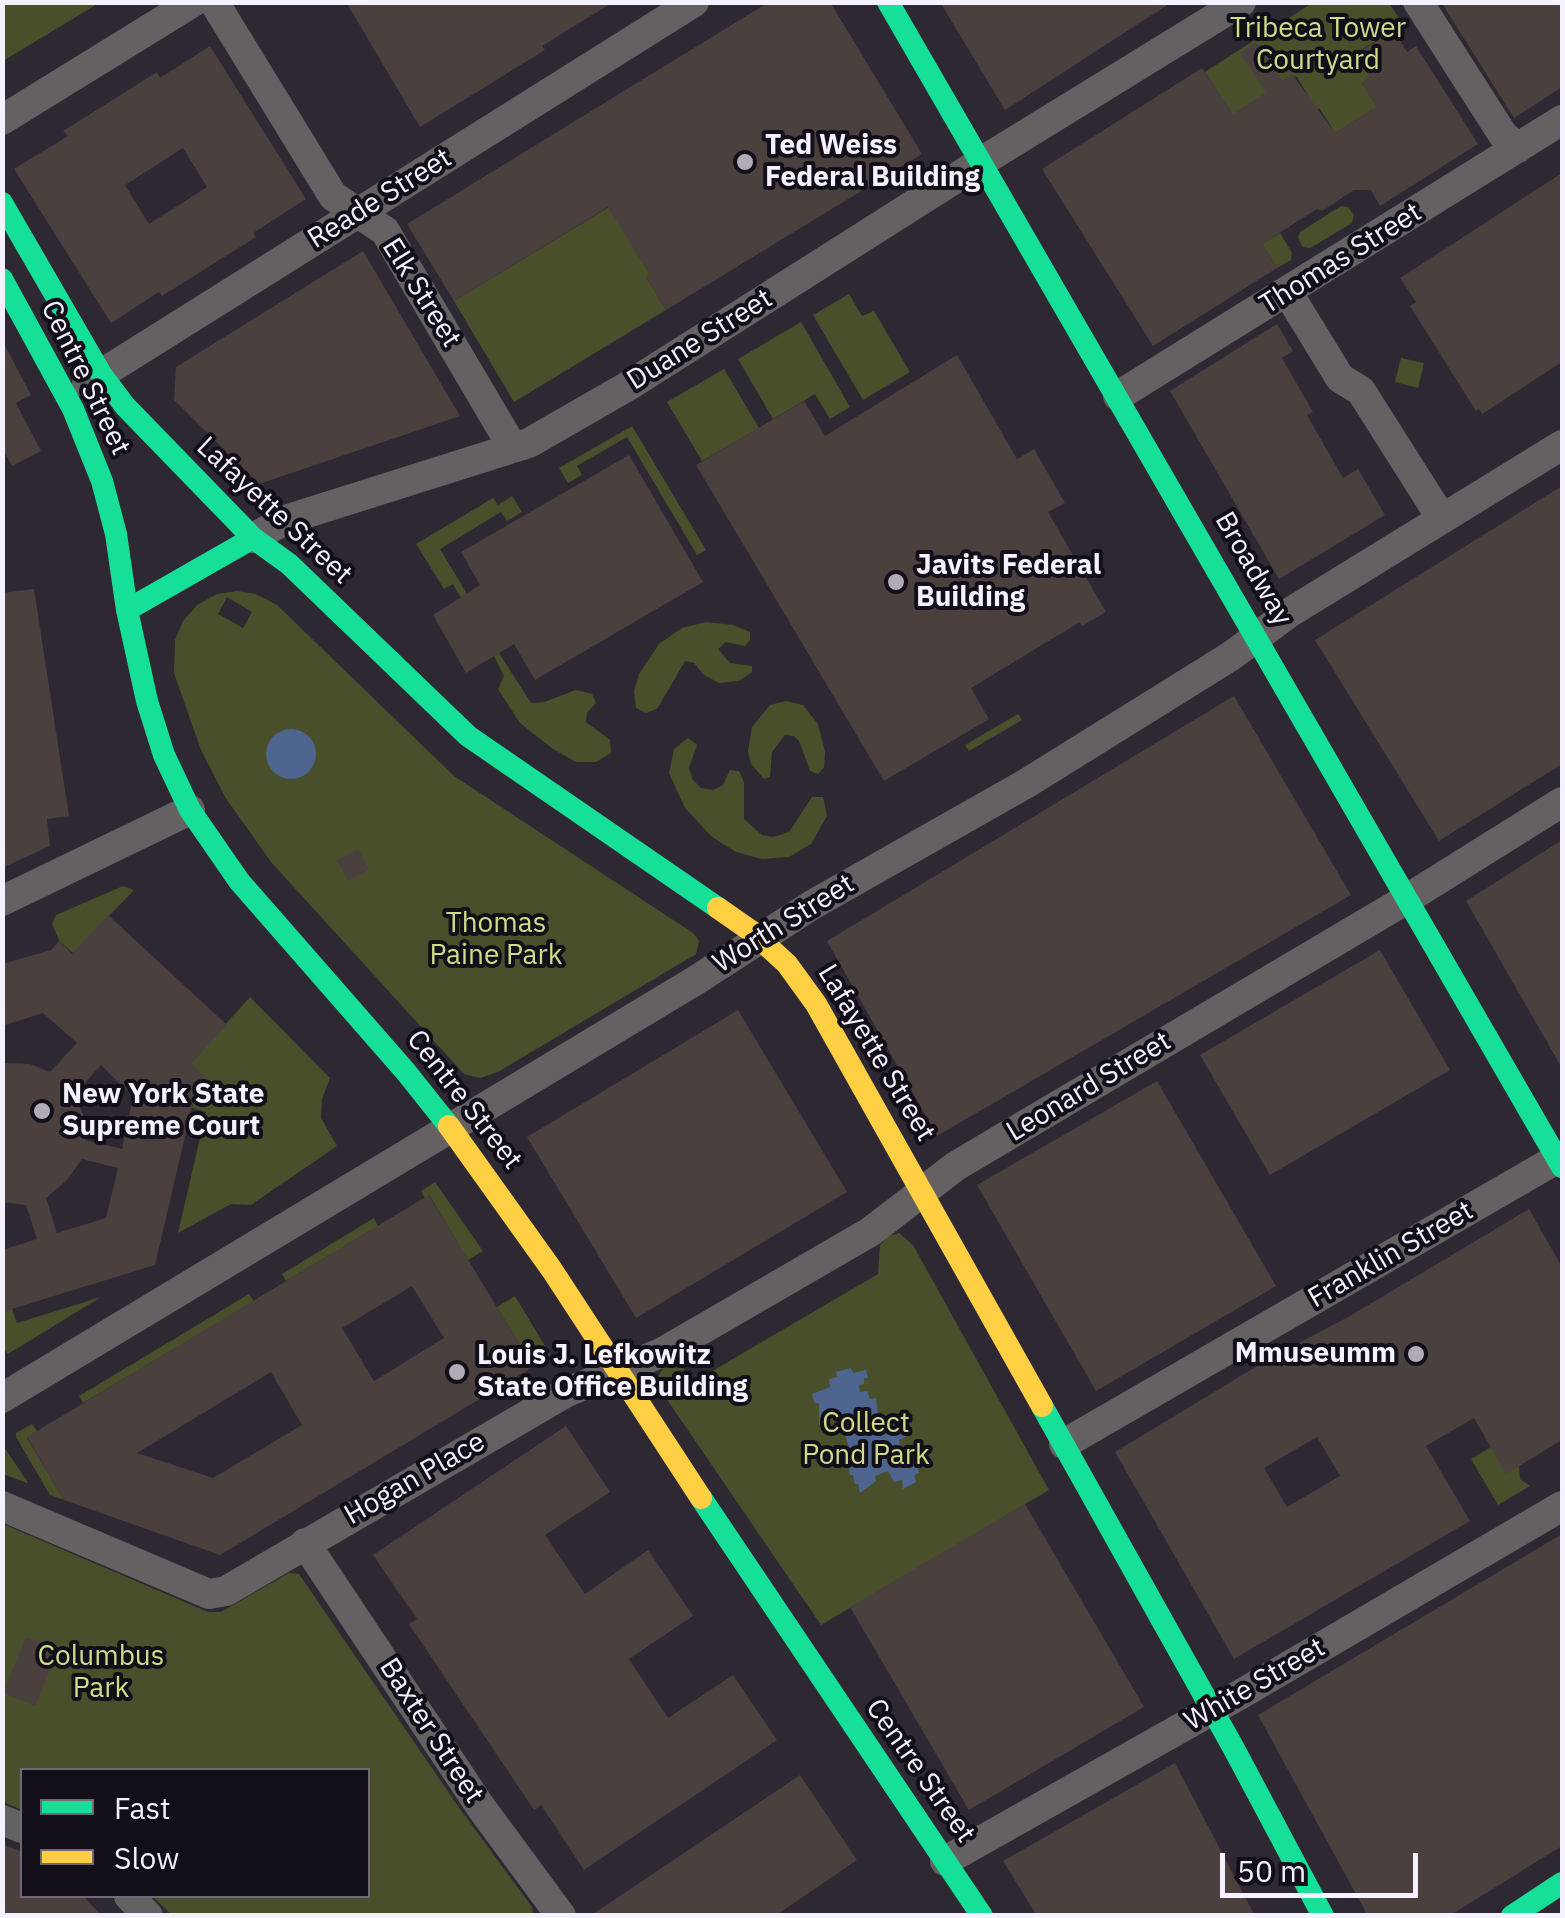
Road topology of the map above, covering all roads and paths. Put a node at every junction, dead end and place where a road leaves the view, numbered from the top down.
1 (193, 2) edge
2 (214, 2) edge
3 (694, 2) edge
4 (888, 2) edge
5 (1242, 2) edge
6 (1418, 2) edge
7 (2, 120) edge
8 (1562, 120) edge
9 (1518, 148) junction
10 (981, 162) junction
11 (2, 203) edge
12 (358, 214) junction
13 (2, 280) edge
14 (1288, 293) junction
15 (102, 374) junction
16 (66, 396) junction
17 (1118, 396) junction
18 (1562, 445) edge
19 (513, 448) junction
20 (1442, 519) junction
21 (252, 538) junction
22 (127, 610) junction
23 (1258, 636) junction
24 (1562, 802) edge
25 (190, 810) junction
26 (1407, 898) junction
27 (2, 901) edge
28 (760, 938) junction
29 (450, 1128) junction
30 (1561, 1161) edge
31 (922, 1192) junction
32 (616, 1371) junction
33 (2, 1398) edge
34 (1064, 1444) junction
35 (2, 1506) edge
36 (1562, 1506) edge
37 (306, 1544) junction
38 (1212, 1710) junction
39 (946, 1861) junction
40 (1562, 1884) edge
41 (560, 1916) edge
42 (982, 1916) edge
43 (1323, 1916) edge
44 (1512, 1916) edge

1 - 7 street
2 - 12 street, Elk Street
3 - 12 street, Reade Street
4 - 10 main road, Broadway
5 - 10 street, Duane Street
6 - 9 street
8 - 9 street, Thomas Street
9 - 14 street, Thomas Street
10 - 17 main road, Broadway
10 - 19 street, Duane Street
11 - 15 main road, Centre Street
12 - 15 street, Reade Street
12 - 19 street, Elk Street
13 - 16 main road, Centre Street
14 - 17 street, Thomas Street
14 - 20 street
15 - 16 street, Reade Street
15 - 21 main road, Lafayette Street
16 - 22 main road, Centre Street
17 - 23 main road, Broadway
18 - 20 street, Worth Street
19 - 21 street, Duane Street
20 - 23 street, Worth Street
21 - 22 main road, Duane Street
21 - 28 main road, Lafayette Street
22 - 25 main road, Centre Street
23 - 26 main road, Broadway
23 - 28 street, Worth Street
24 - 26 street, Leonard Street
25 - 27 street
25 - 29 main road, Centre Street
26 - 30 main road, Broadway
26 - 31 street, Leonard Street
28 - 29 street, Worth Street
28 - 31 main road, Lafayette Street
29 - 32 main road, Centre Street
29 - 33 street, Worth Street
30 - 34 street, Franklin Street
31 - 32 street, Leonard Street
31 - 34 main road, Lafayette Street
32 - 37 street, Hogan Place
32 - 39 main road, Centre Street
34 - 38 main road, Lafayette Street
35 - 37 street, Hogan Place
36 - 38 street, White Street
37 - 41 street, Baxter Street
38 - 39 street, White Street
38 - 43 main road, Lafayette Street
39 - 42 main road, Centre Street
40 - 44 main road

